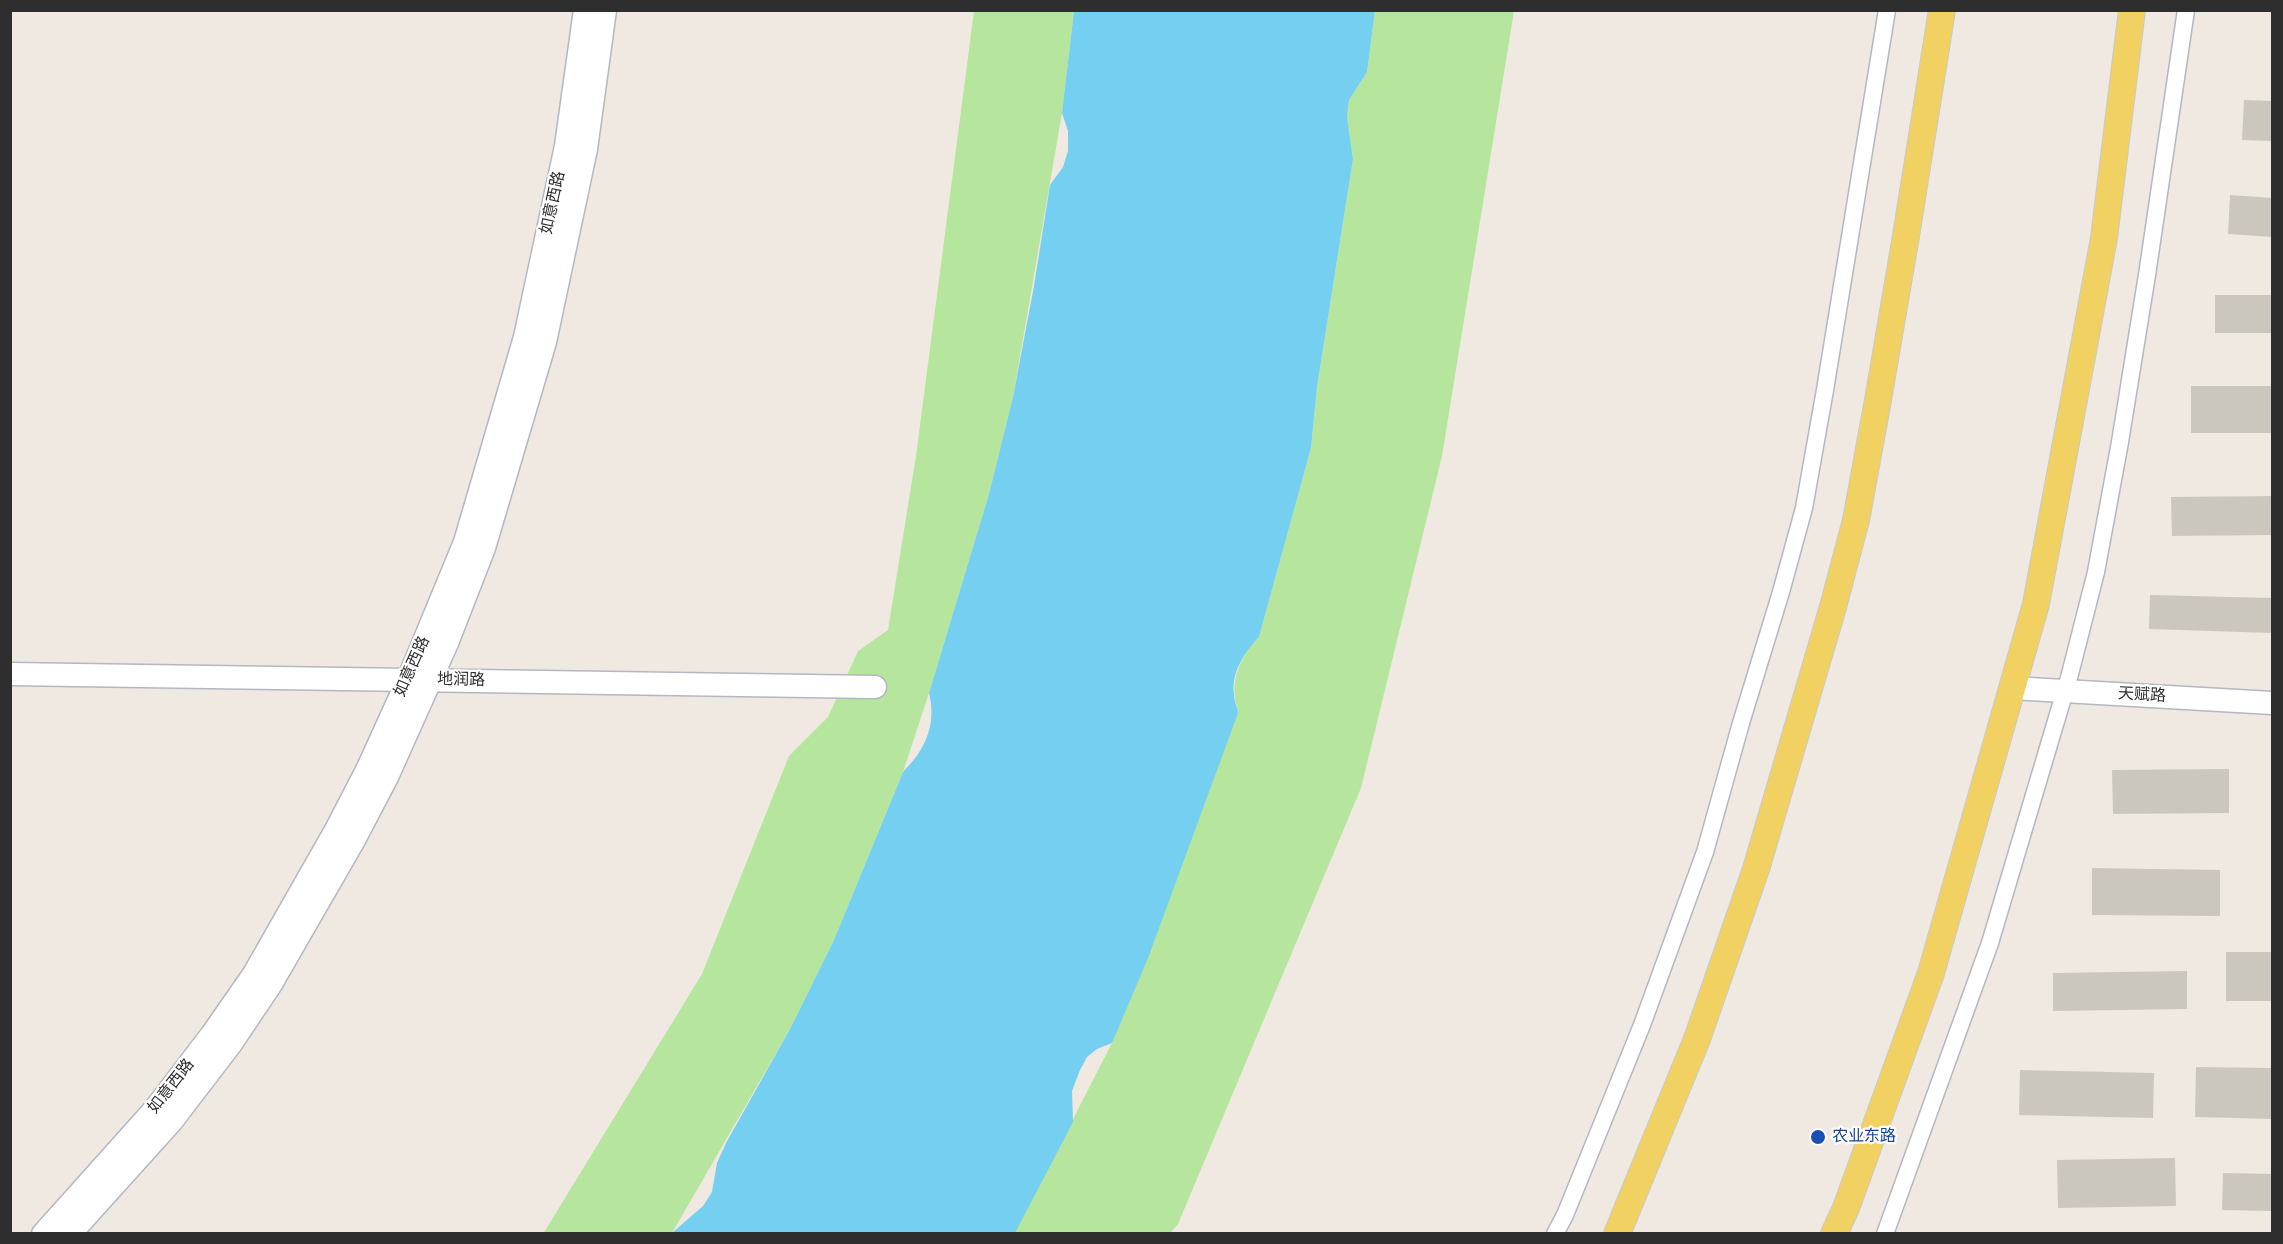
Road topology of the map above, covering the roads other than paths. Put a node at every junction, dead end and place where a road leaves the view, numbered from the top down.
1 (585, 10) edge
2 (605, 10) edge
3 (1887, 10) edge
4 (1942, 10) edge
5 (2133, 10) edge
6 (2186, 10) edge
7 (10, 674) edge
8 (419, 680) junction
9 (875, 687) dead end
10 (2012, 688) junction
11 (2064, 692) junction
12 (2272, 703) edge
13 (43, 1233) edge
14 (70, 1233) edge
15 (1555, 1233) edge
16 (1617, 1233) edge
17 (1834, 1233) edge
18 (1885, 1233) edge

1 - 8 street, 如意西路
2 - 8 street, 如意西路
3 - 15 street
4 - 16 main road
5 - 10 main road
6 - 11 street
7 - 8 street, 地润路
8 - 9 street, 地润路
8 - 13 street, 如意西路
8 - 14 street, 如意西路
10 - 11 street, 天赋路
10 - 17 main road
11 - 12 street, 天赋路
11 - 18 street

